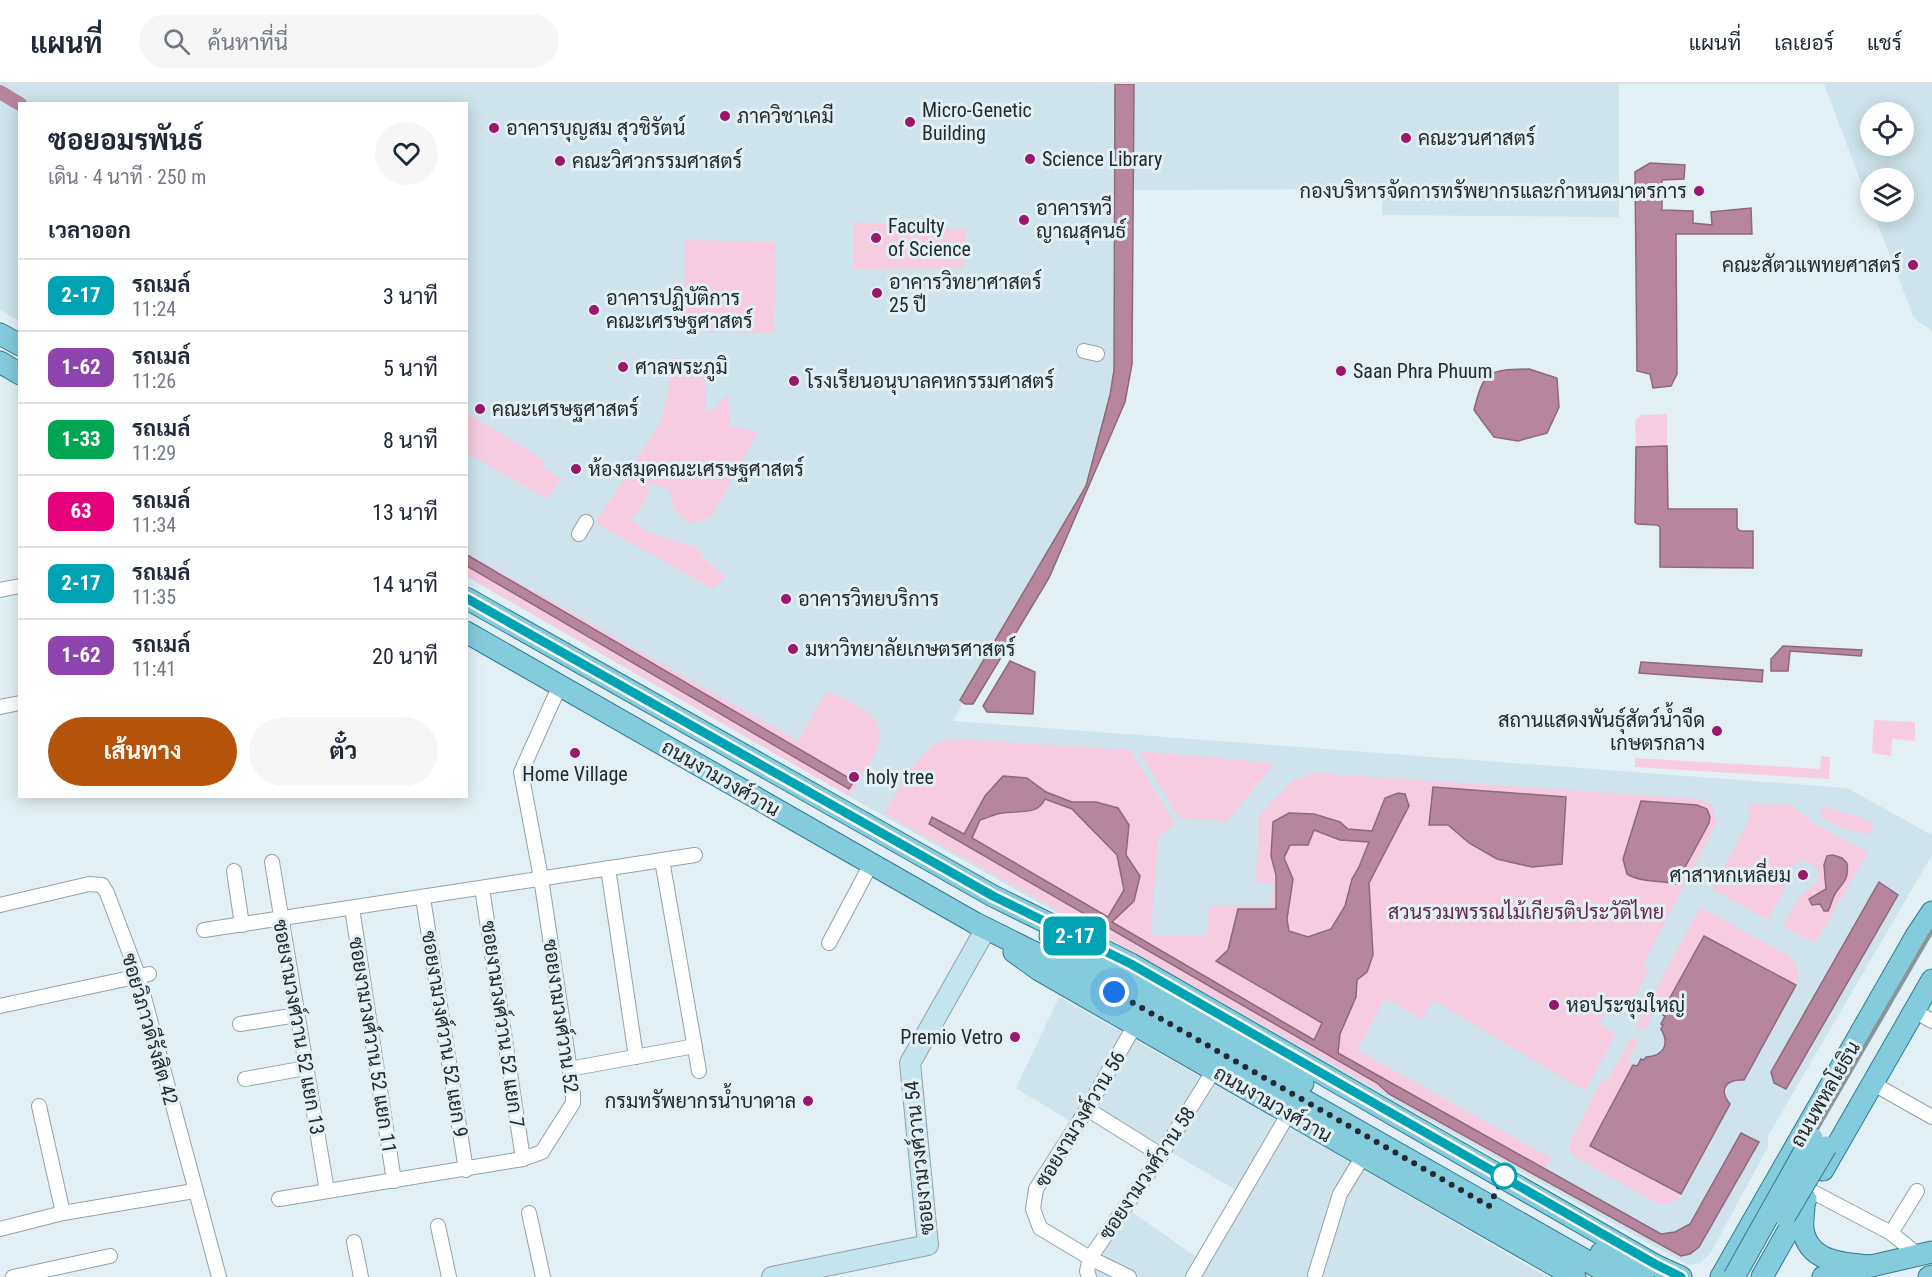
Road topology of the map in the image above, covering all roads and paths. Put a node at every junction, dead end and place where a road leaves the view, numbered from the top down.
1 (0, 334) edge
2 (18, 344) edge
3 (0, 362) edge
4 (18, 373) edge
5 (586, 522) dead end
6 (579, 534) dead end
7 (18, 586) edge
8 (0, 590) edge
9 (468, 599) edge
10 (468, 633) edge
11 (560, 685) junction
12 (18, 703) edge
13 (0, 707) edge
14 (695, 855) dead end
15 (662, 860) junction
16 (272, 862) dead end
17 (871, 864) junction
18 (608, 868) junction
19 (234, 871) dead end
20 (541, 878) junction
21 (482, 888) junction
22 (423, 898) junction
23 (0, 905) edge
24 (352, 908) junction
25 (1932, 912) edge
26 (281, 919) junction
27 (242, 925) junction
28 (980, 927) junction
29 (1932, 928) edge
30 (204, 930) dead end
31 (829, 943) dead end
32 (1932, 962) edge
33 (143, 974) junction
34 (1932, 980) edge
35 (0, 1005) edge
36 (297, 1015) junction
37 (1923, 1016) edge
38 (240, 1024) dead end
39 (1136, 1025) junction
40 (695, 1046) junction
41 (636, 1057) junction
42 (306, 1068) junction
43 (569, 1069) junction
44 (1214, 1070) junction
45 (699, 1071) dead end
46 (245, 1079) dead end
47 (1872, 1083) junction
48 (39, 1106) dead end
49 (1087, 1109) junction
50 (1288, 1113) junction
51 (1932, 1117) edge
52 (1819, 1143) junction
53 (1161, 1155) junction
54 (1363, 1156) junction
55 (523, 1159) junction
56 (466, 1170) junction
57 (394, 1181) junction
58 (1773, 1185) junction
59 (194, 1191) junction
60 (327, 1191) junction
61 (1917, 1191) dead end
62 (1808, 1196) junction
63 (279, 1199) dead end
64 (63, 1213) junction
65 (529, 1213) dead end
66 (438, 1226) dead end
67 (0, 1229) edge
68 (1891, 1233) junction
69 (354, 1242) dead end
70 (1925, 1253) edge
71 (110, 1256) dead end
72 (1090, 1258) junction
73 (1872, 1266) junction
74 (1654, 1273) edge
75 (1726, 1274) edge
76 (1315, 1275) dead end
77 (13, 1277) edge
78 (219, 1277) edge
79 (361, 1277) edge
80 (449, 1277) edge
81 (543, 1277) edge
82 (772, 1277) edge
83 (1089, 1277) edge
84 (1129, 1277) edge
85 (1193, 1277) edge
86 (1573, 1277) edge
87 (1615, 1277) edge
88 (1681, 1277) edge
89 (1701, 1277) edge
90 (1749, 1277) edge
91 (1762, 1277) edge
92 (1823, 1277) edge

1 - 2 main road
3 - 4 main road
5 - 6 street
7 - 8 street
9 - 74 main road, ถนนงามวงศ์วาน
10 - 11 main road, ถนนงามวงศ์วาน
11 - 17 main road, ถนนงามวงศ์วาน
11 - 20 street, ซอยงามวงศ์วาน 52
12 - 13 street
14 - 15 street
15 - 18 street
15 - 40 street
16 - 26 street, ซอยงามวงศ์วาน 52 แยก 13
17 - 28 main road, ถนนงามวงศ์วาน
17 - 31 street
18 - 20 street
18 - 41 street
19 - 27 street
20 - 21 street
20 - 43 street, ซอยงามวงศ์วาน 52
21 - 22 street
21 - 55 street, ซอยงามวงศ์วาน 52 แยก 7
22 - 24 street
22 - 56 street, ซอยงามวงศ์วาน 52 แยก 9
23 - 33 street, ซอยวิภาวดีรังสิต 42
24 - 26 street
24 - 57 street, ซอยงามวงศ์วาน 52 แยก 11
25 - 58 main road, ถนนพหลโยธิน
26 - 27 street
26 - 36 street, ซอยงามวงศ์วาน 52 แยก 13
27 - 30 street
28 - 39 main road, ถนนงามวงศ์วาน
28 - 82 street, ซอยงามวงศ์วาน 54
28 - 87 main road, ถนนงามวงศ์วาน
29 - 52 main road, ถนนพหลโยธิน
32 - 52 main road, ถนนพหลโยธิน
33 - 35 street
33 - 59 street, ซอยวิภาวดีรังสิต 42
34 - 37 main road, ถนนพหลโยธิน
36 - 38 street
36 - 42 street, ซอยงามวงศ์วาน 52 แยก 13
37 - 47 main road, ถนนพหลโยธิน
39 - 44 main road, ถนนงามวงศ์วาน
39 - 49 street, ซอยงามวงศ์วาน 56
40 - 41 street
40 - 45 street
41 - 43 street
42 - 46 street
42 - 60 street, ซอยงามวงศ์วาน 52 แยก 13
43 - 55 street, ซอยงามวงศ์วาน 52
44 - 50 main road, ถนนงามวงศ์วาน
44 - 53 street, ซอยงามวงศ์วาน 58
47 - 51 street
47 - 62 main road, ถนนพหลโยธิน
48 - 64 street
49 - 53 street
49 - 72 street, ซอยงามวงศ์วาน 56
50 - 54 main road, ถนนงามวงศ์วาน
50 - 85 street
52 - 75 main road, ถนนพหลโยธิน, bridge
52 - 90 main road, ถนนพหลโยธิน, bridge
53 - 72 street, ซอยงามวงศ์วาน 58
54 - 76 street
54 - 86 main road, ถนนงามวงศ์วาน
55 - 56 street, ซอยงามวงศ์วาน 52
56 - 57 street, ซอยงามวงศ์วาน 52
57 - 60 street, ซอยงามวงศ์วาน 52
58 - 62 main road
58 - 75 main road, ถนนพหลโยธิน
59 - 64 street
59 - 78 street, ซอยวิภาวดีรังสิต 42
60 - 63 street, ซอยงามวงศ์วาน 52
61 - 68 street
62 - 68 street
62 - 73 main road
62 - 91 main road, ถนนพหลโยธิน
64 - 67 street
65 - 81 street
66 - 80 street
68 - 70 street
69 - 79 street
70 - 73 main road
71 - 77 street
72 - 83 street, ซอยงามวงศ์วาน 58
72 - 84 street, ซอยงามวงศ์วาน 56
73 - 92 main road
74 - 88 main road, ถนนงามวงศ์วาน
75 - 89 main road

